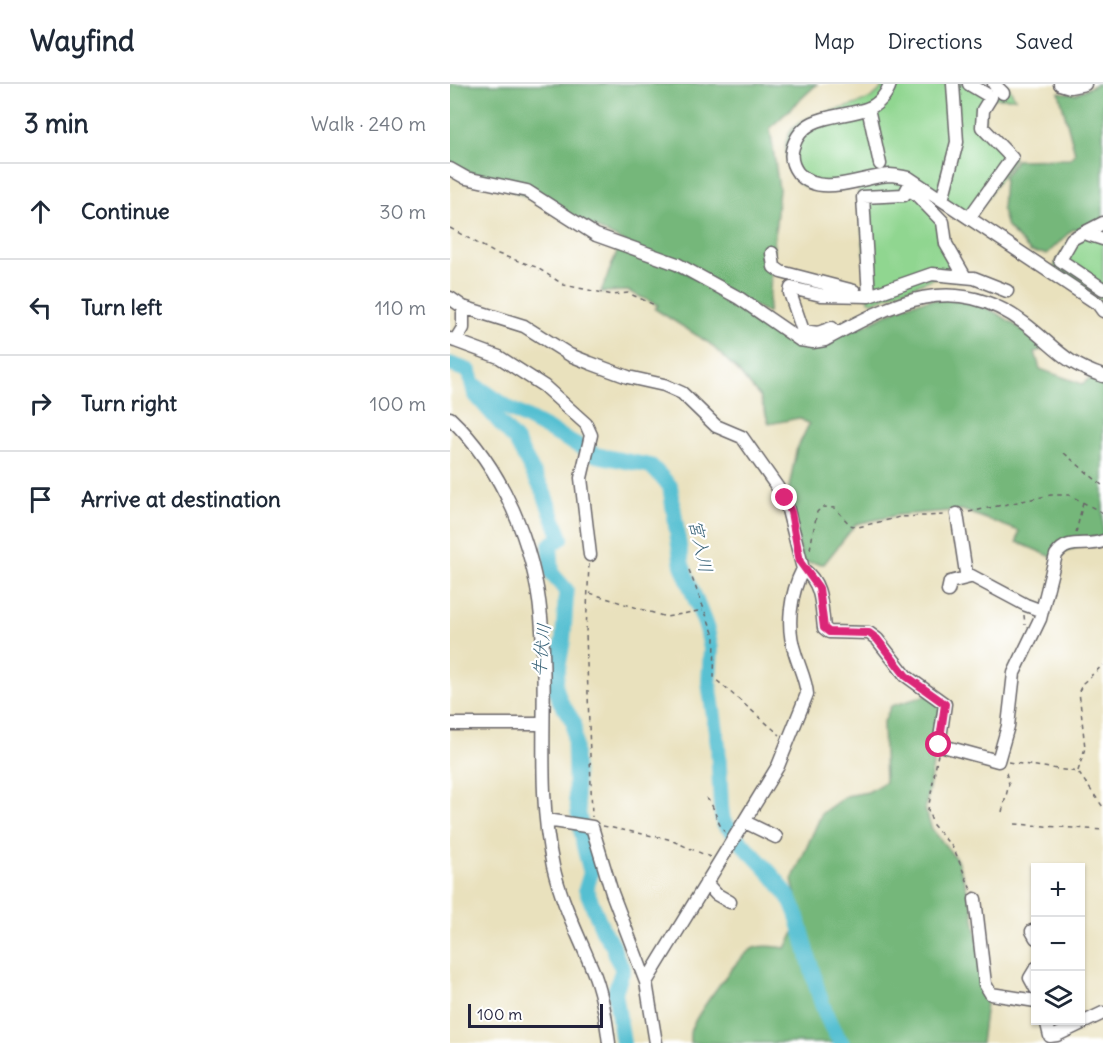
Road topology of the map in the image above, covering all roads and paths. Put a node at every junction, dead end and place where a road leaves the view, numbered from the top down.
1 (890, 84) edge
2 (953, 84) edge
3 (969, 84) edge
4 (1060, 84) edge
5 (1085, 84) edge
6 (868, 108) junction
7 (880, 164) dead end
8 (450, 169) edge
9 (910, 185) junction
10 (942, 200) junction
11 (969, 218) junction
12 (1103, 223) edge
13 (450, 228) edge
14 (1084, 233) junction
15 (1103, 239) edge
16 (772, 254) dead end
17 (965, 277) junction
18 (1103, 290) edge
19 (1007, 291) dead end
20 (869, 296) junction
21 (450, 298) edge
22 (657, 306) dead end
23 (463, 307) junction
24 (864, 310) dead end
25 (1103, 311) edge
26 (453, 340) edge
27 (1103, 376) edge
28 (450, 418) edge
29 (1064, 453) dead end
30 (1103, 486) edge
31 (1084, 501) junction
32 (1103, 513) edge
33 (957, 514) junction
34 (1103, 541) edge
35 (1076, 543) junction
36 (590, 555) joint
37 (803, 569) junction
38 (689, 570) dead end
39 (970, 577) junction
40 (948, 591) dead end
41 (588, 592) junction
42 (704, 609) junction
43 (1042, 611) junction
44 (1103, 664) edge
45 (450, 724) edge
46 (542, 724) junction
47 (787, 739) junction
48 (939, 745) junction
49 (1078, 772) junction
50 (706, 798) dead end
51 (1102, 802) edge
52 (1103, 807) edge
53 (1002, 812) dead end
54 (547, 820) junction
55 (745, 822) junction
56 (1015, 824) dead end
57 (592, 827) junction
58 (1103, 830) edge
59 (776, 837) dead end
60 (733, 840) junction
61 (719, 862) junction
62 (706, 883) junction
63 (975, 899) joint
64 (730, 902) dead end
65 (646, 982) junction
66 (1031, 999) edge
67 (1102, 1014) edge
68 (1085, 1022) edge
69 (1047, 1025) edge
70 (1078, 1025) edge
71 (609, 1043) edge
72 (656, 1043) edge

1 - 6 street
2 - 10 street
3 - 11 street
4 - 5 street
6 - 7 street
6 - 9 street
8 - 27 street
9 - 10 street
9 - 17 street
9 - 20 street
10 - 11 street
11 - 25 street
12 - 14 street
13 - 22 path
14 - 15 street
14 - 18 street
16 - 20 street
17 - 19 street
17 - 20 street
20 - 24 street
21 - 23 street
23 - 26 street
23 - 37 street
26 - 36 street
28 - 46 street
29 - 30 path
31 - 32 path
31 - 33 path
31 - 35 path
33 - 37 path
33 - 39 street
34 - 35 street
35 - 43 street
36 - 41 path
37 - 47 street
37 - 48 street
38 - 42 path
39 - 40 street
39 - 43 street
41 - 42 path
41 - 57 path
42 - 47 path
43 - 48 street
44 - 49 path
45 - 46 street
46 - 54 street
47 - 55 street
48 - 63 path
49 - 51 path
49 - 53 path
50 - 60 path
51 - 52 path
54 - 57 street
54 - 71 street
55 - 59 street
55 - 60 street
56 - 58 path
57 - 61 path
57 - 65 street
60 - 61 street
61 - 62 street
62 - 64 street
62 - 65 street
63 - 66 street
65 - 72 street
67 - 68 street
69 - 70 street

